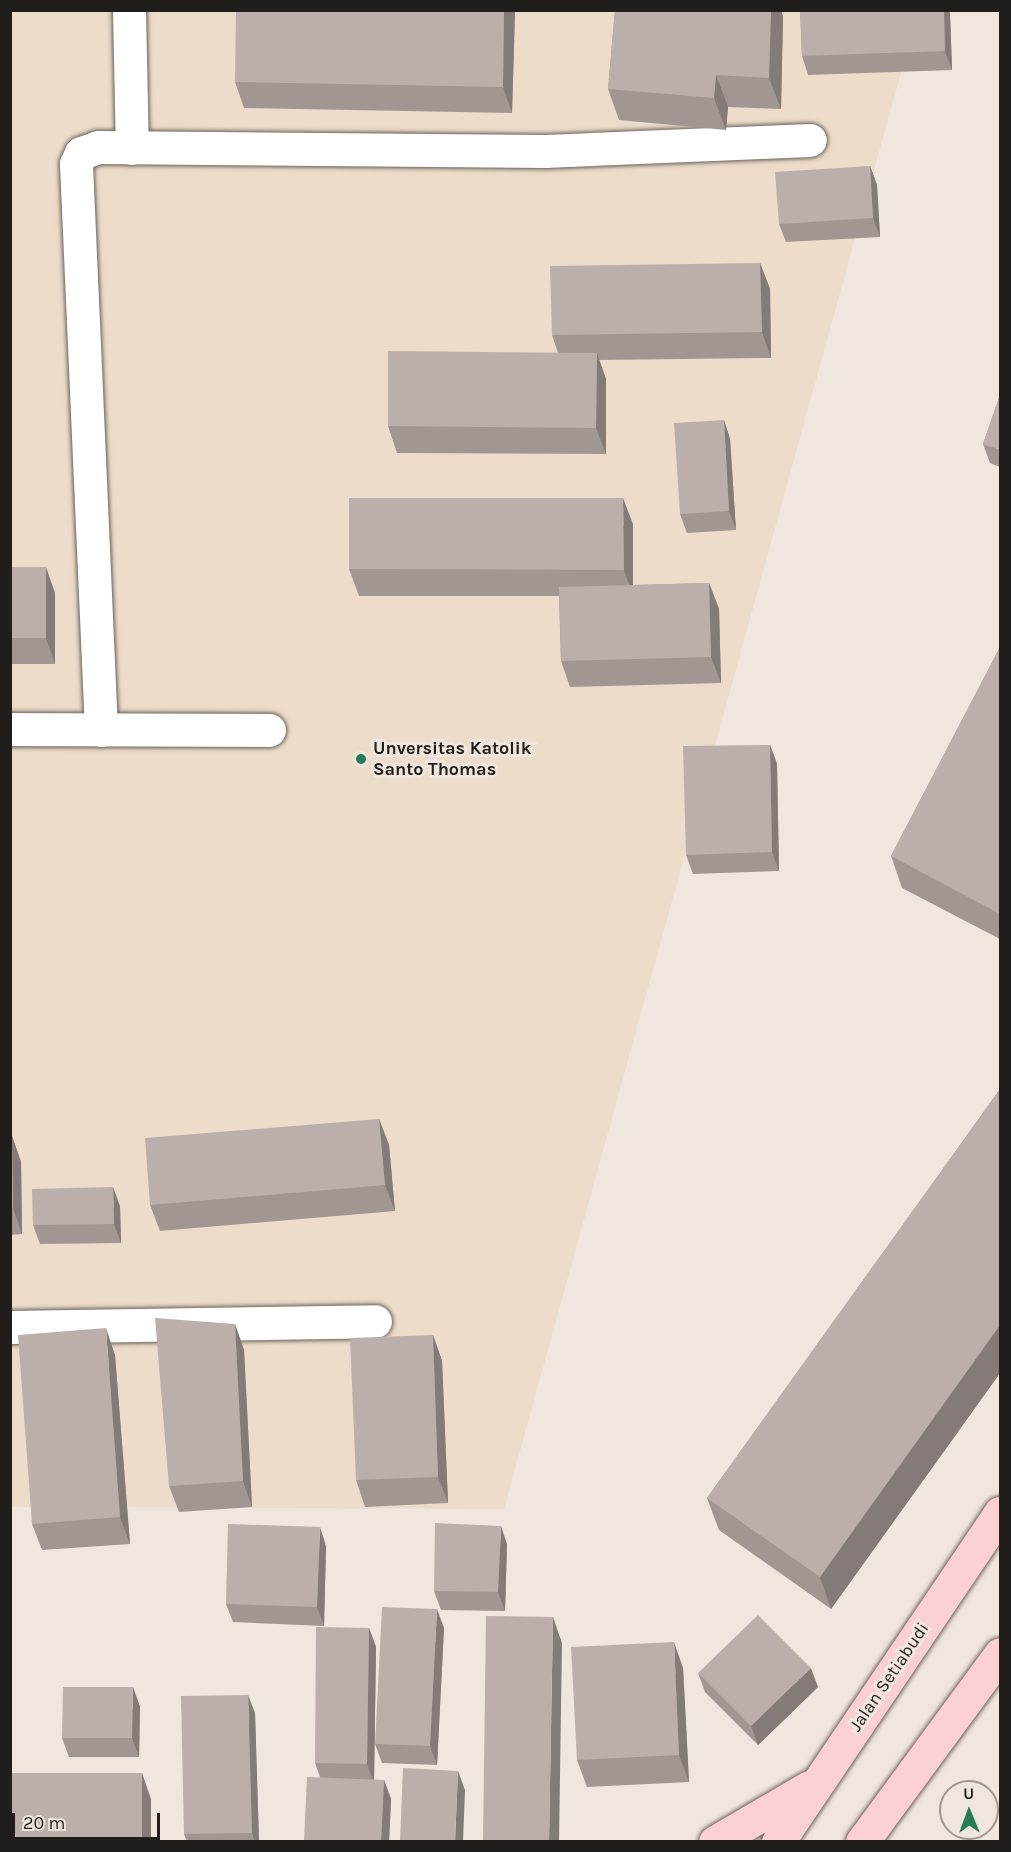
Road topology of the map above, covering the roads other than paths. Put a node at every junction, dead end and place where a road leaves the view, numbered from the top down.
1 (129, 10) edge
2 (810, 140) dead end
3 (132, 148) junction
4 (10, 729) edge
5 (101, 730) junction
6 (269, 730) dead end
7 (375, 1321) dead end
8 (10, 1327) edge
9 (1000, 1513) edge
10 (1000, 1654) edge
11 (816, 1784) junction
12 (715, 1842) edge
13 (778, 1842) edge
14 (862, 1842) edge

1 - 3 street
2 - 3 street
3 - 5 street
4 - 5 street
5 - 6 street
7 - 8 street
9 - 11 main road, Jalan Setiabudi
10 - 14 main road
11 - 12 main road
11 - 13 main road, Jalan Setiabudi

